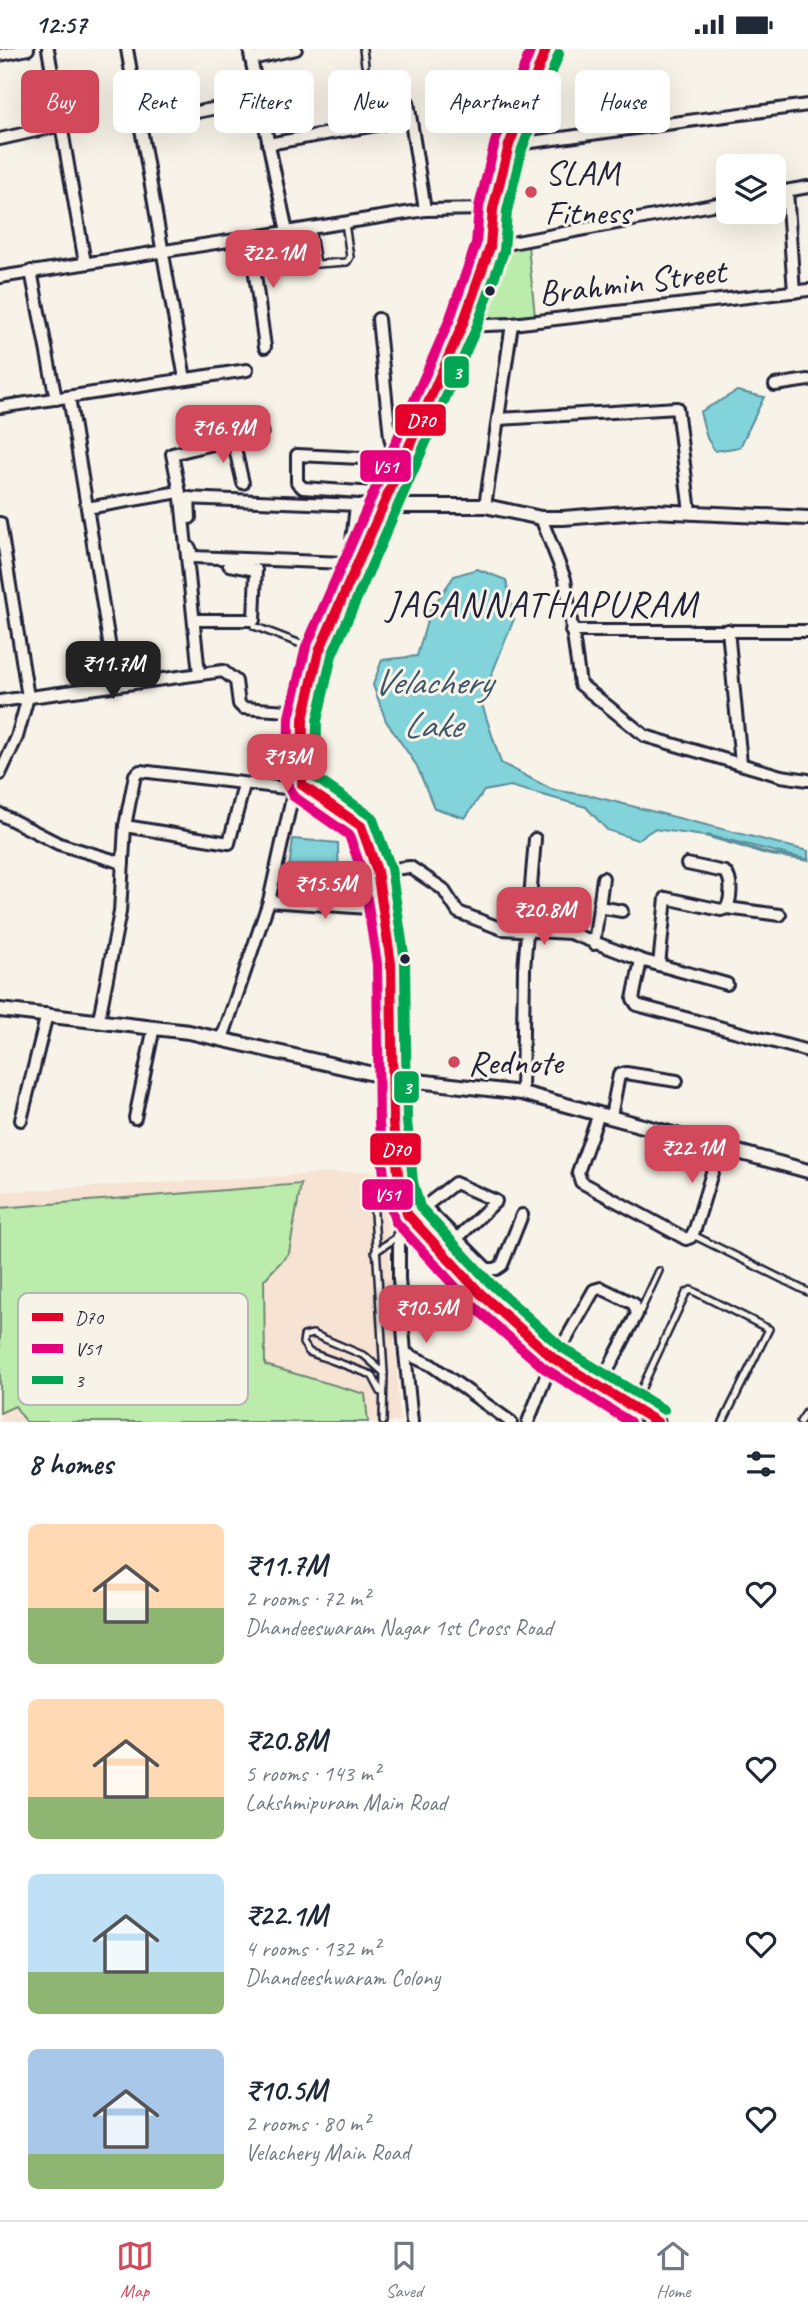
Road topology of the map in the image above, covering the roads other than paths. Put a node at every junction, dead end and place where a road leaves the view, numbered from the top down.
1 (28, 49) edge
2 (48, 49) edge
3 (127, 49) edge
4 (296, 49) edge
5 (363, 49) edge
6 (546, 49) edge
7 (250, 54) edge
8 (0, 55) edge
9 (365, 65) dead end
10 (52, 70) edge
11 (131, 70) edge
12 (808, 105) edge
13 (411, 125) edge
14 (27, 133) edge
15 (63, 133) edge
16 (143, 133) edge
17 (266, 133) edge
18 (328, 133) edge
19 (0, 139) edge
20 (268, 143) junction
21 (509, 145) junction
22 (808, 187) edge
23 (787, 191) joint
24 (716, 204) edge
25 (493, 209) junction
26 (425, 210) junction
27 (345, 223) junction
28 (311, 228) junction
29 (287, 232) junction
30 (250, 238) junction
31 (490, 247) junction
32 (164, 251) junction
33 (85, 263) junction
34 (31, 271) junction
35 (0, 277) edge
36 (808, 290) edge
37 (794, 292) junction
38 (378, 319) dead end
39 (512, 324) junction
40 (462, 326) junction
41 (265, 347) dead end
42 (247, 370) dead end
43 (185, 379) junction
44 (808, 380) edge
45 (775, 385) dead end
46 (69, 397) junction
47 (56, 399) junction
48 (0, 407) edge
49 (499, 419) junction
50 (262, 432) dead end
51 (233, 440) junction
52 (405, 458) junction
53 (243, 483) dead end
54 (183, 496) junction
55 (387, 500) junction
56 (356, 505) junction
57 (485, 506) junction
58 (87, 508) junction
59 (690, 512) junction
60 (541, 517) junction
61 (808, 518) edge
62 (0, 523) edge
63 (188, 561) junction
64 (3, 567) edge
65 (194, 620) junction
66 (254, 627) dead end
67 (728, 630) junction
68 (571, 631) junction
69 (808, 631) edge
70 (318, 651) junction
71 (199, 674) junction
72 (116, 685) junction
73 (28, 697) junction
74 (0, 701) edge
75 (304, 712) junction
76 (741, 763) junction
77 (0, 774) edge
78 (808, 780) edge
79 (244, 785) junction
80 (298, 787) junction
81 (1, 816) edge
82 (125, 826) junction
83 (535, 839) dead end
84 (123, 863) junction
85 (687, 864) dead end
86 (377, 871) junction
87 (603, 878) dead end
88 (269, 901) junction
89 (599, 907) junction
90 (727, 908) junction
91 (383, 909) junction
92 (622, 911) dead end
93 (780, 915) dead end
94 (527, 930) junction
95 (594, 944) junction
96 (641, 960) junction
97 (659, 965) junction
98 (727, 983) dead end
99 (0, 1010) edge
100 (47, 1014) junction
101 (99, 1019) junction
102 (154, 1027) junction
103 (222, 1039) junction
104 (808, 1051) edge
105 (391, 1078) junction
106 (677, 1081) dead end
107 (522, 1093) junction
108 (605, 1115) junction
109 (135, 1118) dead end
110 (20, 1120) dead end
111 (720, 1146) junction
112 (808, 1171) edge
113 (372, 1181) dead end
114 (425, 1207) junction
115 (522, 1215) dead end
116 (411, 1220) junction
117 (400, 1235) junction
118 (693, 1235) junction
119 (455, 1240) junction
120 (375, 1252) junction
121 (441, 1254) junction
122 (659, 1271) dead end
123 (808, 1293) edge
124 (405, 1353) junction
125 (554, 1358) junction
126 (384, 1373) junction
127 (601, 1389) junction
128 (382, 1394) junction
129 (632, 1407) junction
130 (808, 1410) edge
131 (383, 1422) edge
132 (412, 1422) edge
133 (511, 1422) edge
134 (528, 1422) edge
135 (657, 1422) edge
136 (723, 1422) edge
137 (800, 1422) edge

1 - 8 street
2 - 10 street
3 - 11 street
4 - 7 street
5 - 9 lane
6 - 21 main road
12 - 21 street
13 - 26 street
14 - 19 street
15 - 33 street
16 - 32 street
17 - 20 street
18 - 20 street
20 - 29 street
21 - 25 main road
22 - 23 street
23 - 37 street
24 - 31 street
25 - 26 street
25 - 31 main road
26 - 27 street
27 - 28 street
27 - 28 lane
28 - 29 street
29 - 30 street
30 - 32 street
30 - 41 street
31 - 40 main road
32 - 33 street
32 - 43 street
33 - 34 street
34 - 35 street
34 - 47 street
36 - 37 street, Brahmin Street
37 - 39 street, Brahmin Street
38 - 52 street
39 - 40 street, Brahmin Street
39 - 49 street
40 - 52 main road
42 - 43 street
43 - 46 street
44 - 45 street
46 - 47 street
46 - 58 street
47 - 48 street
49 - 57 street
49 - 59 street
50 - 51 street
51 - 53 street
51 - 54 street
52 - 55 main road
52 - 55 street
54 - 56 street
54 - 56 street
54 - 58 street
54 - 63 street
55 - 56 street
55 - 57 street
55 - 70 main road
57 - 60 street
58 - 72 street
59 - 60 street
59 - 61 street
60 - 68 street
62 - 64 street
63 - 65 street
63 - 65 street
64 - 73 street
65 - 71 street
66 - 70 lane
67 - 68 street
67 - 69 street
67 - 76 street
68 - 76 street
70 - 75 main road
71 - 72 street
71 - 75 street
72 - 73 street
73 - 74 street
73 - 77 street
75 - 80 main road
76 - 78 street
79 - 80 street
79 - 82 street
79 - 82 street
80 - 86 main road
80 - 88 street
81 - 84 street
82 - 84 street
83 - 94 street
84 - 101 street
85 - 90 street
86 - 91 main road
86 - 94 street
87 - 89 street
88 - 91 street
88 - 103 street
89 - 92 street
89 - 95 street
90 - 93 street
90 - 97 street
91 - 105 main road
94 - 95 street
94 - 107 street
95 - 96 street
96 - 97 street
96 - 104 street
97 - 98 street
99 - 100 street
100 - 101 street
100 - 110 street
101 - 102 street
102 - 103 street
102 - 109 street
103 - 105 street
105 - 107 street
105 - 116 main road
106 - 108 street
107 - 108 street
108 - 111 street
108 - 118 street
111 - 112 street
111 - 118 street
113 - 120 lane
114 - 116 street
114 - 119 street
114 - 119 street
115 - 119 street
116 - 117 street
116 - 121 main road
117 - 120 lane
117 - 124 street
118 - 123 lane
119 - 121 street
120 - 126 lane
121 - 125 main road
122 - 127 lane
124 - 132 street
124 - 133 street
125 - 127 main road
125 - 127 street
125 - 134 street
126 - 128 lane
126 - 128 lane
127 - 129 main road
128 - 131 lane
129 - 135 main road
129 - 136 lane
130 - 137 lane

